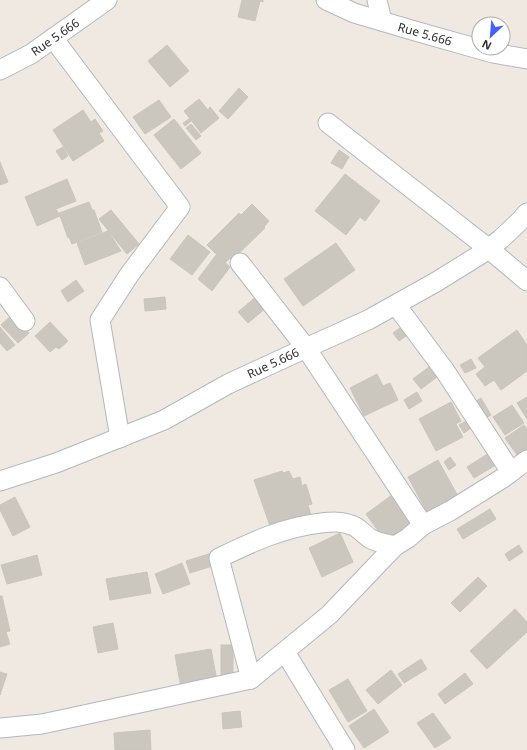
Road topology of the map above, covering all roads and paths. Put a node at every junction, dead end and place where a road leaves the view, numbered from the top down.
1 (107, 0) edge
2 (326, 0) edge
3 (377, 0) edge
4 (382, 21) junction
5 (53, 38) junction
6 (527, 59) edge
7 (0, 70) edge
8 (328, 123) dead end
9 (527, 213) edge
10 (488, 249) junction
11 (240, 262) dead end
12 (527, 281) edge
13 (0, 287) edge
14 (396, 305) junction
15 (25, 321) dead end
16 (306, 348) junction
17 (120, 438) junction
18 (527, 460) edge
19 (511, 472) junction
20 (0, 481) edge
21 (423, 525) junction
22 (394, 546) junction
23 (285, 652) junction
24 (251, 680) junction
25 (0, 728) edge
26 (345, 750) edge

1 - 5 street, Rue 5.666
2 - 4 street, Rue 5.666
3 - 4 street
4 - 6 street, Rue 5.666
5 - 7 street, Rue 5.666
5 - 17 street
8 - 10 street
9 - 10 street, Rue 5.666
10 - 12 street
10 - 14 street, Rue 5.666
11 - 16 street
13 - 15 street
14 - 16 street, Rue 5.666
14 - 19 street
16 - 17 street, Rue 5.666
16 - 21 street
17 - 20 street, Rue 5.666
18 - 19 street
19 - 21 street
21 - 22 street
22 - 23 street
22 - 24 street
23 - 24 street
23 - 26 street
24 - 25 street

